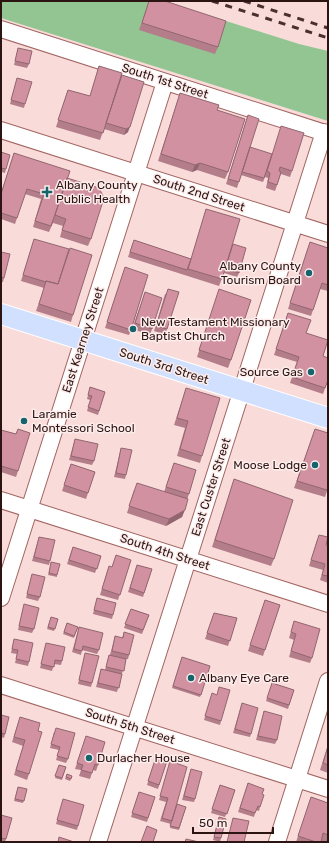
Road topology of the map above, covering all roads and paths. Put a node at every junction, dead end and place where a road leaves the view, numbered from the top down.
1 (2, 33) edge
2 (165, 82) junction
3 (1, 130) edge
4 (326, 133) edge
5 (136, 173) junction
6 (295, 224) junction
7 (328, 234) edge
8 (1, 314) edge
9 (83, 340) junction
10 (242, 391) junction
11 (328, 418) edge
12 (1, 500) edge
13 (29, 509) junction
14 (188, 559) junction
15 (1, 598) edge
16 (328, 604) edge
17 (328, 681) edge
18 (1, 685) edge
19 (134, 728) junction
20 (297, 779) junction
21 (328, 789) edge
22 (98, 842) edge
23 (277, 842) edge

1 - 2 street, South 1st Street
2 - 4 street, South 1st Street
2 - 5 street, East Kearney Street
3 - 5 street, South 2nd Street
4 - 6 street, East Custer Street
5 - 6 street, South 2nd Street
5 - 9 street, East Kearney Street
6 - 7 street, South 2nd Street
6 - 10 street, East Custer Street
8 - 9 main road, South 3rd Street
9 - 10 main road, South 3rd Street
9 - 13 street, East Kearney Street
10 - 11 main road, South 3rd Street
10 - 14 street, East Custer Street
12 - 13 street, South 4th Street
13 - 14 street, South 4th Street
13 - 15 street, East Kearney Street
14 - 16 street, South 4th Street
14 - 19 street, East Custer Street
17 - 20 street
18 - 19 street, South 5th Street
19 - 20 street, South 5th Street
19 - 22 street, East Custer Street
20 - 21 street, South 5th Street
20 - 23 street

